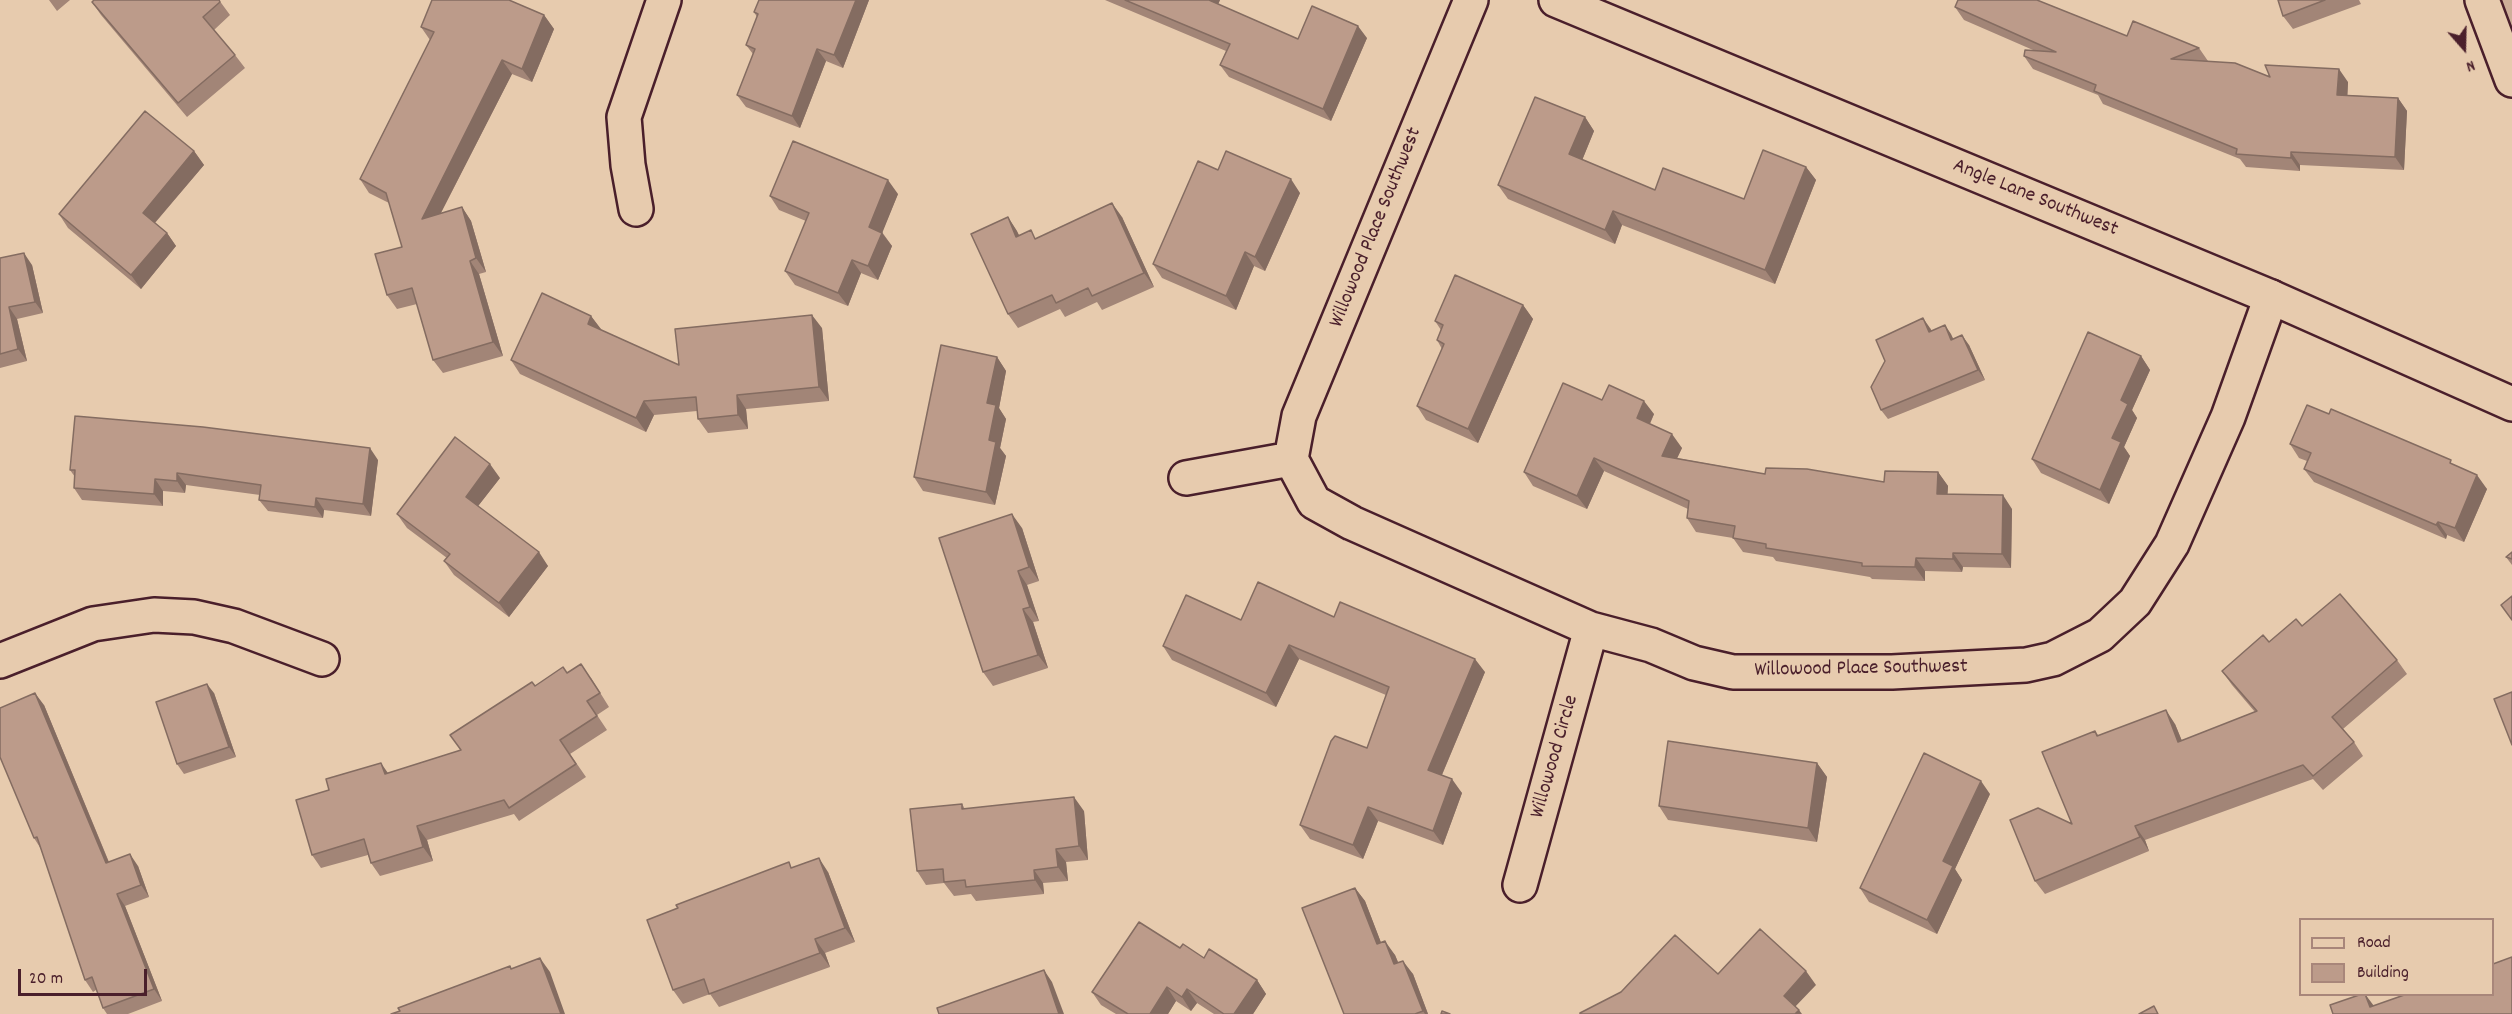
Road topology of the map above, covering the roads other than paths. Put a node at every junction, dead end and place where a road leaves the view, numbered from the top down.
1 (664, 0) edge
2 (1471, 0) edge
3 (1556, 0) edge
4 (2482, 0) edge
5 (2512, 80) edge
6 (636, 209) dead end
7 (2271, 297) junction
8 (2512, 404) edge
9 (1291, 459) junction
10 (1186, 478) dead end
11 (1591, 629) junction
12 (322, 659) dead end
13 (0, 661) edge
14 (1520, 885) dead end

1 - 6 street
2 - 9 street, Willowood Place Southwest
3 - 7 street, Angle Lane Southwest
4 - 5 street
7 - 8 street, Angle Lane Southwest
7 - 11 street, Willowood Place Southwest
9 - 10 street
9 - 11 street, Willowood Place Southwest
11 - 14 street, Willowood Circle
12 - 13 street

